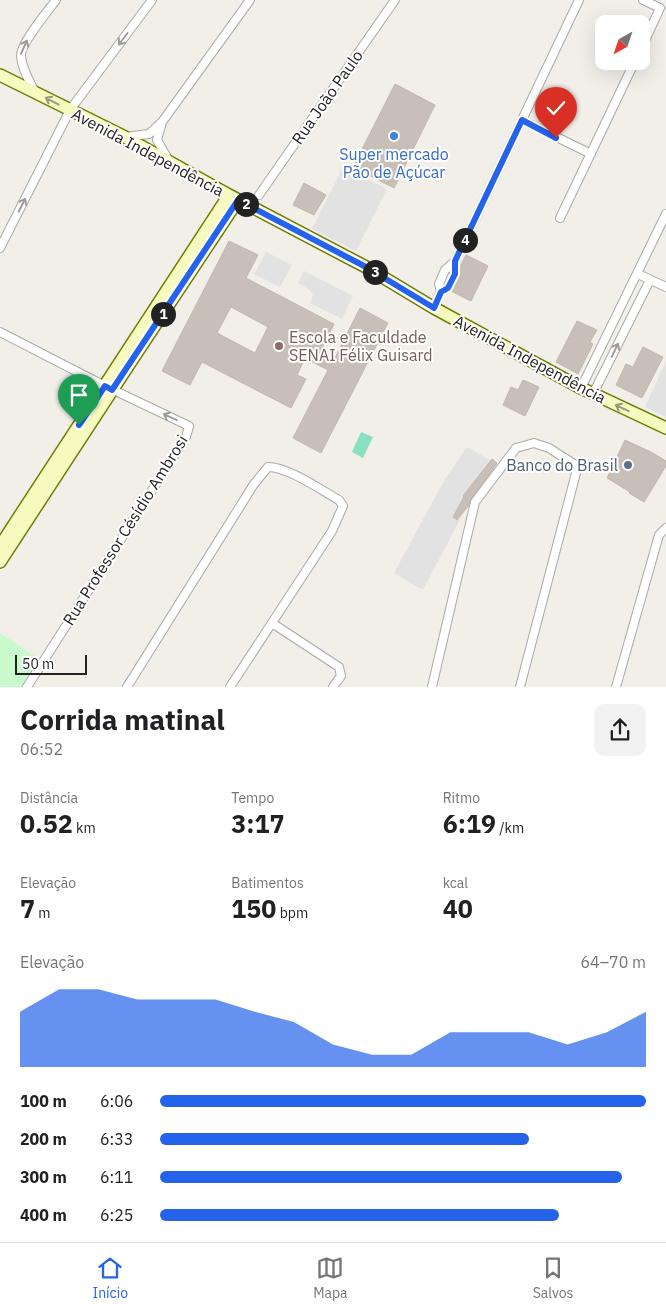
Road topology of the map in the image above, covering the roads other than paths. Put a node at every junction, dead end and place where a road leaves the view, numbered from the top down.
1 (56, 0) edge
2 (152, 0) edge
3 (250, 0) edge
4 (395, 0) edge
5 (579, 0) edge
6 (643, 0) edge
7 (650, 30) edge
8 (631, 70) edge
9 (0, 75) edge
10 (35, 92) junction
11 (70, 110) junction
12 (522, 120) junction
13 (162, 122) junction
14 (125, 137) junction
15 (591, 154) junction
16 (169, 161) junction
17 (259, 194) dead end
18 (234, 198) junction
19 (666, 214) edge
20 (560, 218) dead end
21 (0, 248) edge
22 (638, 274) junction
23 (650, 280) junction
24 (666, 287) edge
25 (434, 308) junction
26 (0, 332) edge
27 (109, 388) junction
28 (581, 388) junction
29 (593, 394) junction
30 (666, 428) edge
31 (666, 528) edge
32 (662, 537) edge
33 (0, 546) edge
34 (1, 560) edge
35 (272, 623) junction
36 (27, 687) edge
37 (127, 687) edge
38 (230, 687) edge
39 (333, 687) edge
40 (432, 687) edge
41 (520, 687) edge
42 (616, 687) edge

10 -> 1 street
2 -> 11 street
3 - 13 street
4 - 17 street, Rua João Paulo
5 - 12 street
6 - 7 street
8 - 15 street
9 - 10 main road, Avenida Independência
11 -> 10 main road, Avenida Independência
11 - 14 main road, Avenida Independência
21 -> 11 street
12 - 15 street
12 - 25 street
13 - 14 street
13 - 16 street
14 - 16 main road, Avenida Independência
15 - 20 street
16 - 18 main road, Avenida Independência
18 - 25 main road, Avenida Independência
18 - 27 main road
19 - 22 street
22 - 23 street
22 - 28 street
23 - 24 street
29 -> 23 street
25 - 28 main road, Avenida Independência
26 - 27 street
27 - 33 main road
27 - 34 main road
36 -> 27 street, Rua Professor Césídio Ambrosi
28 - 29 main road, Avenida Independência
30 -> 29 main road, Avenida Independência
31 - 32 street
32 - 42 street
35 - 37 street
35 - 38 street
35 - 39 street
40 - 41 street

